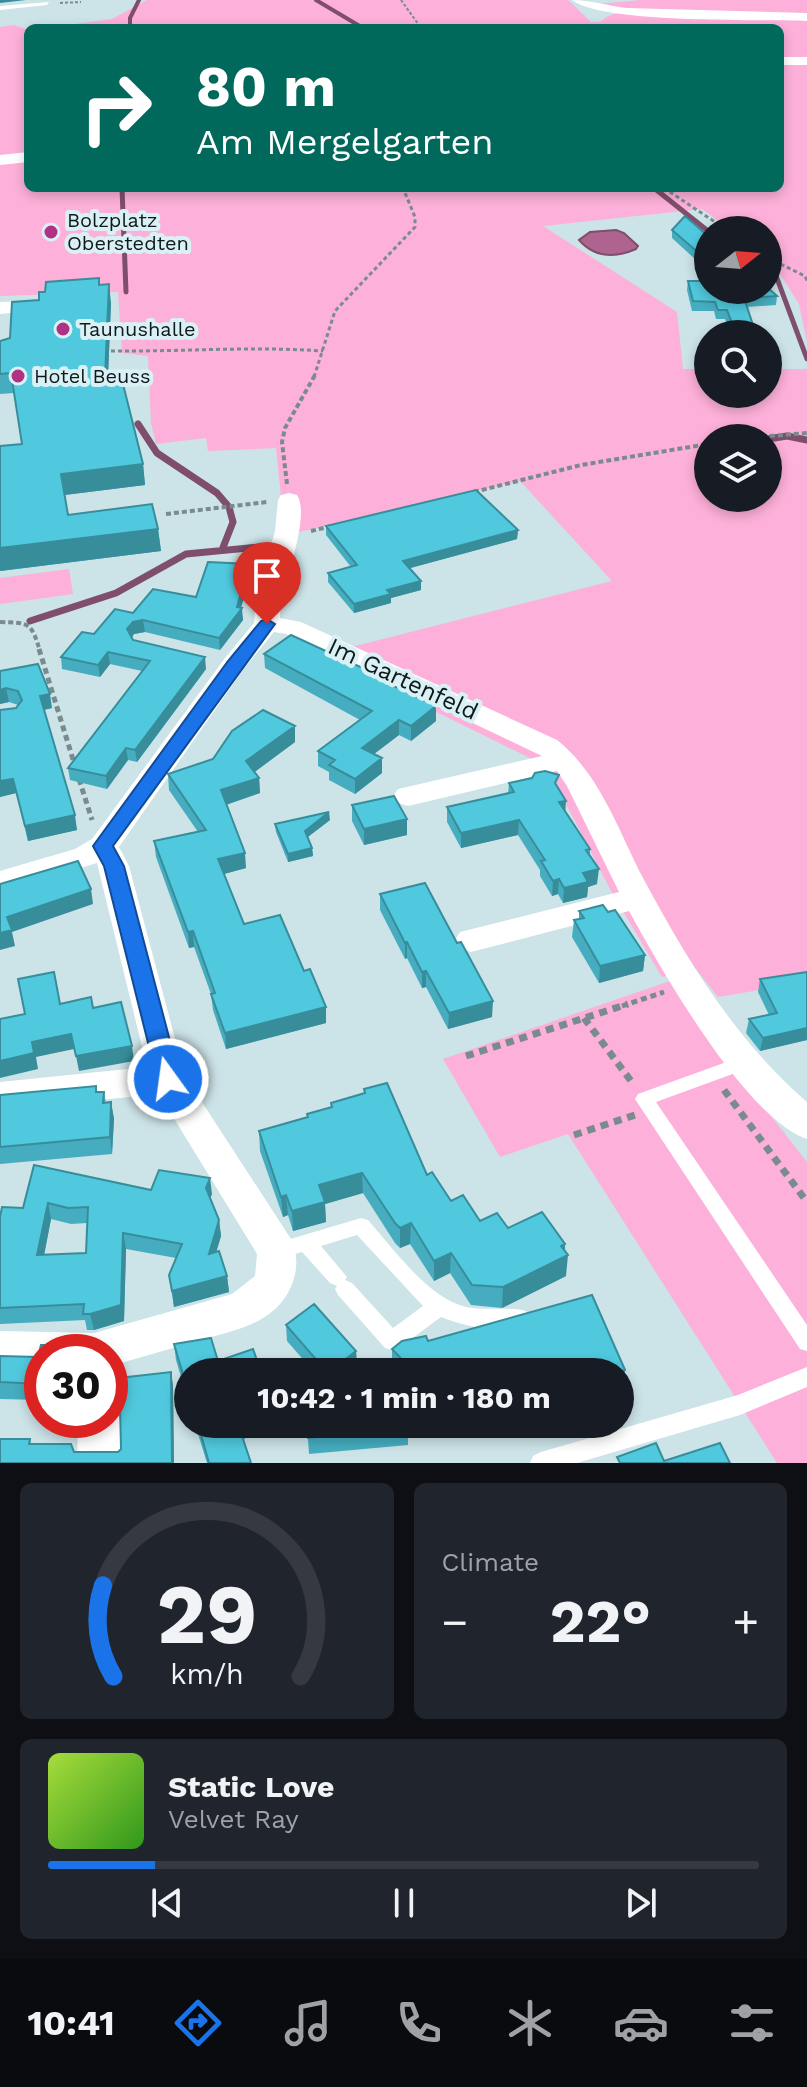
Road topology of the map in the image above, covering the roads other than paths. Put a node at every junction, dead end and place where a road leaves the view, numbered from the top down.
1 (582, 0) edge
2 (47, 3) road end
3 (0, 8) edge
4 (807, 17) edge
5 (784, 61) edge
6 (807, 61) edge
7 (24, 157) edge
8 (0, 160) edge
9 (26, 307) edge
10 (0, 308) edge
11 (289, 500) road end
12 (267, 624) junction
13 (204, 657) edge
14 (234, 664) junction
15 (564, 760) junction
16 (408, 796) dead end
17 (103, 846) junction
18 (0, 882) edge
19 (638, 898) junction
20 (471, 940) dead end
21 (727, 1068) junction
22 (168, 1079) junction
23 (0, 1096) edge
24 (807, 1124) edge
25 (292, 1247) junction
26 (439, 1306) junction
27 (536, 1316) edge
28 (128, 1342) edge
29 (807, 1342) edge
30 (0, 1350) edge
31 (24, 1351) edge
32 (807, 1377) edge
33 (99, 1438) edge
34 (99, 1463) edge
35 (541, 1463) edge

1 - 4 street
2 - 3 lane
5 - 6 street
7 - 8 street
9 - 10 street
11 - 12 street
12 - 14 street
12 - 15 street, Im Gartenfeld
13 - 14 street
14 - 17 street
15 - 16 street
15 - 19 street, Im Gartenfeld
17 - 18 street
17 - 22 street
19 - 20 street
19 - 21 street, Im Gartenfeld
21 - 24 street, Im Gartenfeld
21 - 29 lane
22 - 23 street
22 - 25 street
25 - 26 lane
25 - 26 lane
25 - 28 street
26 - 27 lane
30 - 31 street
32 - 35 lane
33 - 34 street

